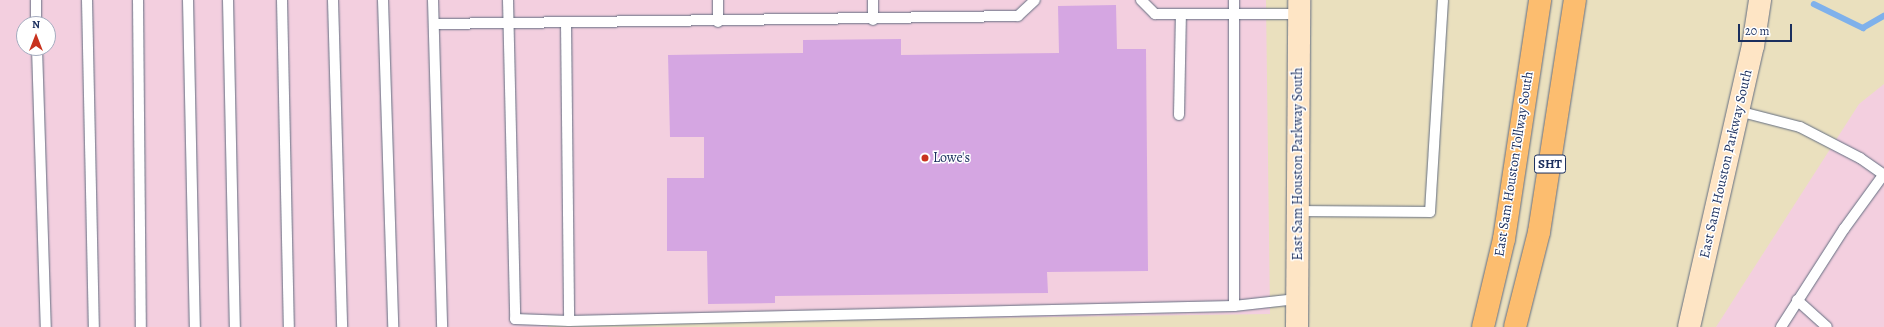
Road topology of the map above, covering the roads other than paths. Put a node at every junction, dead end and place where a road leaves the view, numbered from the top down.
1 (36, 0) edge
2 (87, 0) edge
3 (138, 0) edge
4 (188, 0) edge
5 (228, 0) edge
6 (282, 0) edge
7 (333, 0) edge
8 (383, 0) edge
9 (434, 0) edge
10 (508, 0) edge
11 (718, 0) edge
12 (873, 0) edge
13 (1141, 0) edge
14 (1234, 0) edge
15 (1443, 0) edge
16 (1540, 0) edge
17 (1575, 0) edge
18 (1760, 0) edge
19 (1031, 2) edge
20 (1299, 7) edge
21 (1181, 14) junction
22 (1234, 14) junction
23 (36, 16) edge
24 (873, 20) junction
25 (509, 22) junction
26 (566, 22) junction
27 (718, 22) junction
28 (434, 24) junction
29 (37, 56) edge
30 (1738, 111) junction
31 (1179, 115) dead end
32 (1884, 174) edge
33 (1299, 211) junction
34 (1297, 299) junction
35 (1797, 300) junction
36 (1234, 306) junction
37 (569, 320) junction
38 (515, 323) edge
39 (46, 327) edge
40 (94, 327) edge
41 (141, 327) edge
42 (194, 327) edge
43 (235, 327) edge
44 (289, 327) edge
45 (342, 327) edge
46 (393, 327) edge
47 (442, 327) edge
48 (1297, 327) edge
49 (1483, 327) edge
50 (1515, 327) edge
51 (1689, 327) edge
52 (1781, 327) edge
53 (1827, 327) edge

1 - 23 lane
2 - 40 lane
3 - 41 lane
4 - 42 lane
5 - 43 lane
6 - 44 lane
7 - 45 lane
8 - 46 lane
9 - 28 lane
10 - 25 lane
11 - 27 lane
12 - 24 lane
13 - 21 lane
14 - 22 lane
15 - 33 lane
16 - 49 highway, East Sam Houston Tollway South / SHT
17 - 50 highway, SHT
18 - 30 main road, East Sam Houston Parkway South
19 - 24 lane
20 - 22 lane
20 - 33 main road, East Sam Houston Parkway South
21 - 22 lane
21 - 31 lane
22 - 36 lane
24 - 27 lane
25 - 26 lane
25 - 28 lane
25 - 38 lane
26 - 27 lane
26 - 37 lane
28 - 47 lane
29 - 39 lane
30 - 32 lane
30 - 51 main road, East Sam Houston Parkway South
32 - 35 lane
33 - 34 main road, East Sam Houston Parkway South
34 - 36 lane
34 - 48 main road, East Sam Houston Parkway South
35 - 52 lane
35 - 53 lane
36 - 37 lane
37 - 38 lane

